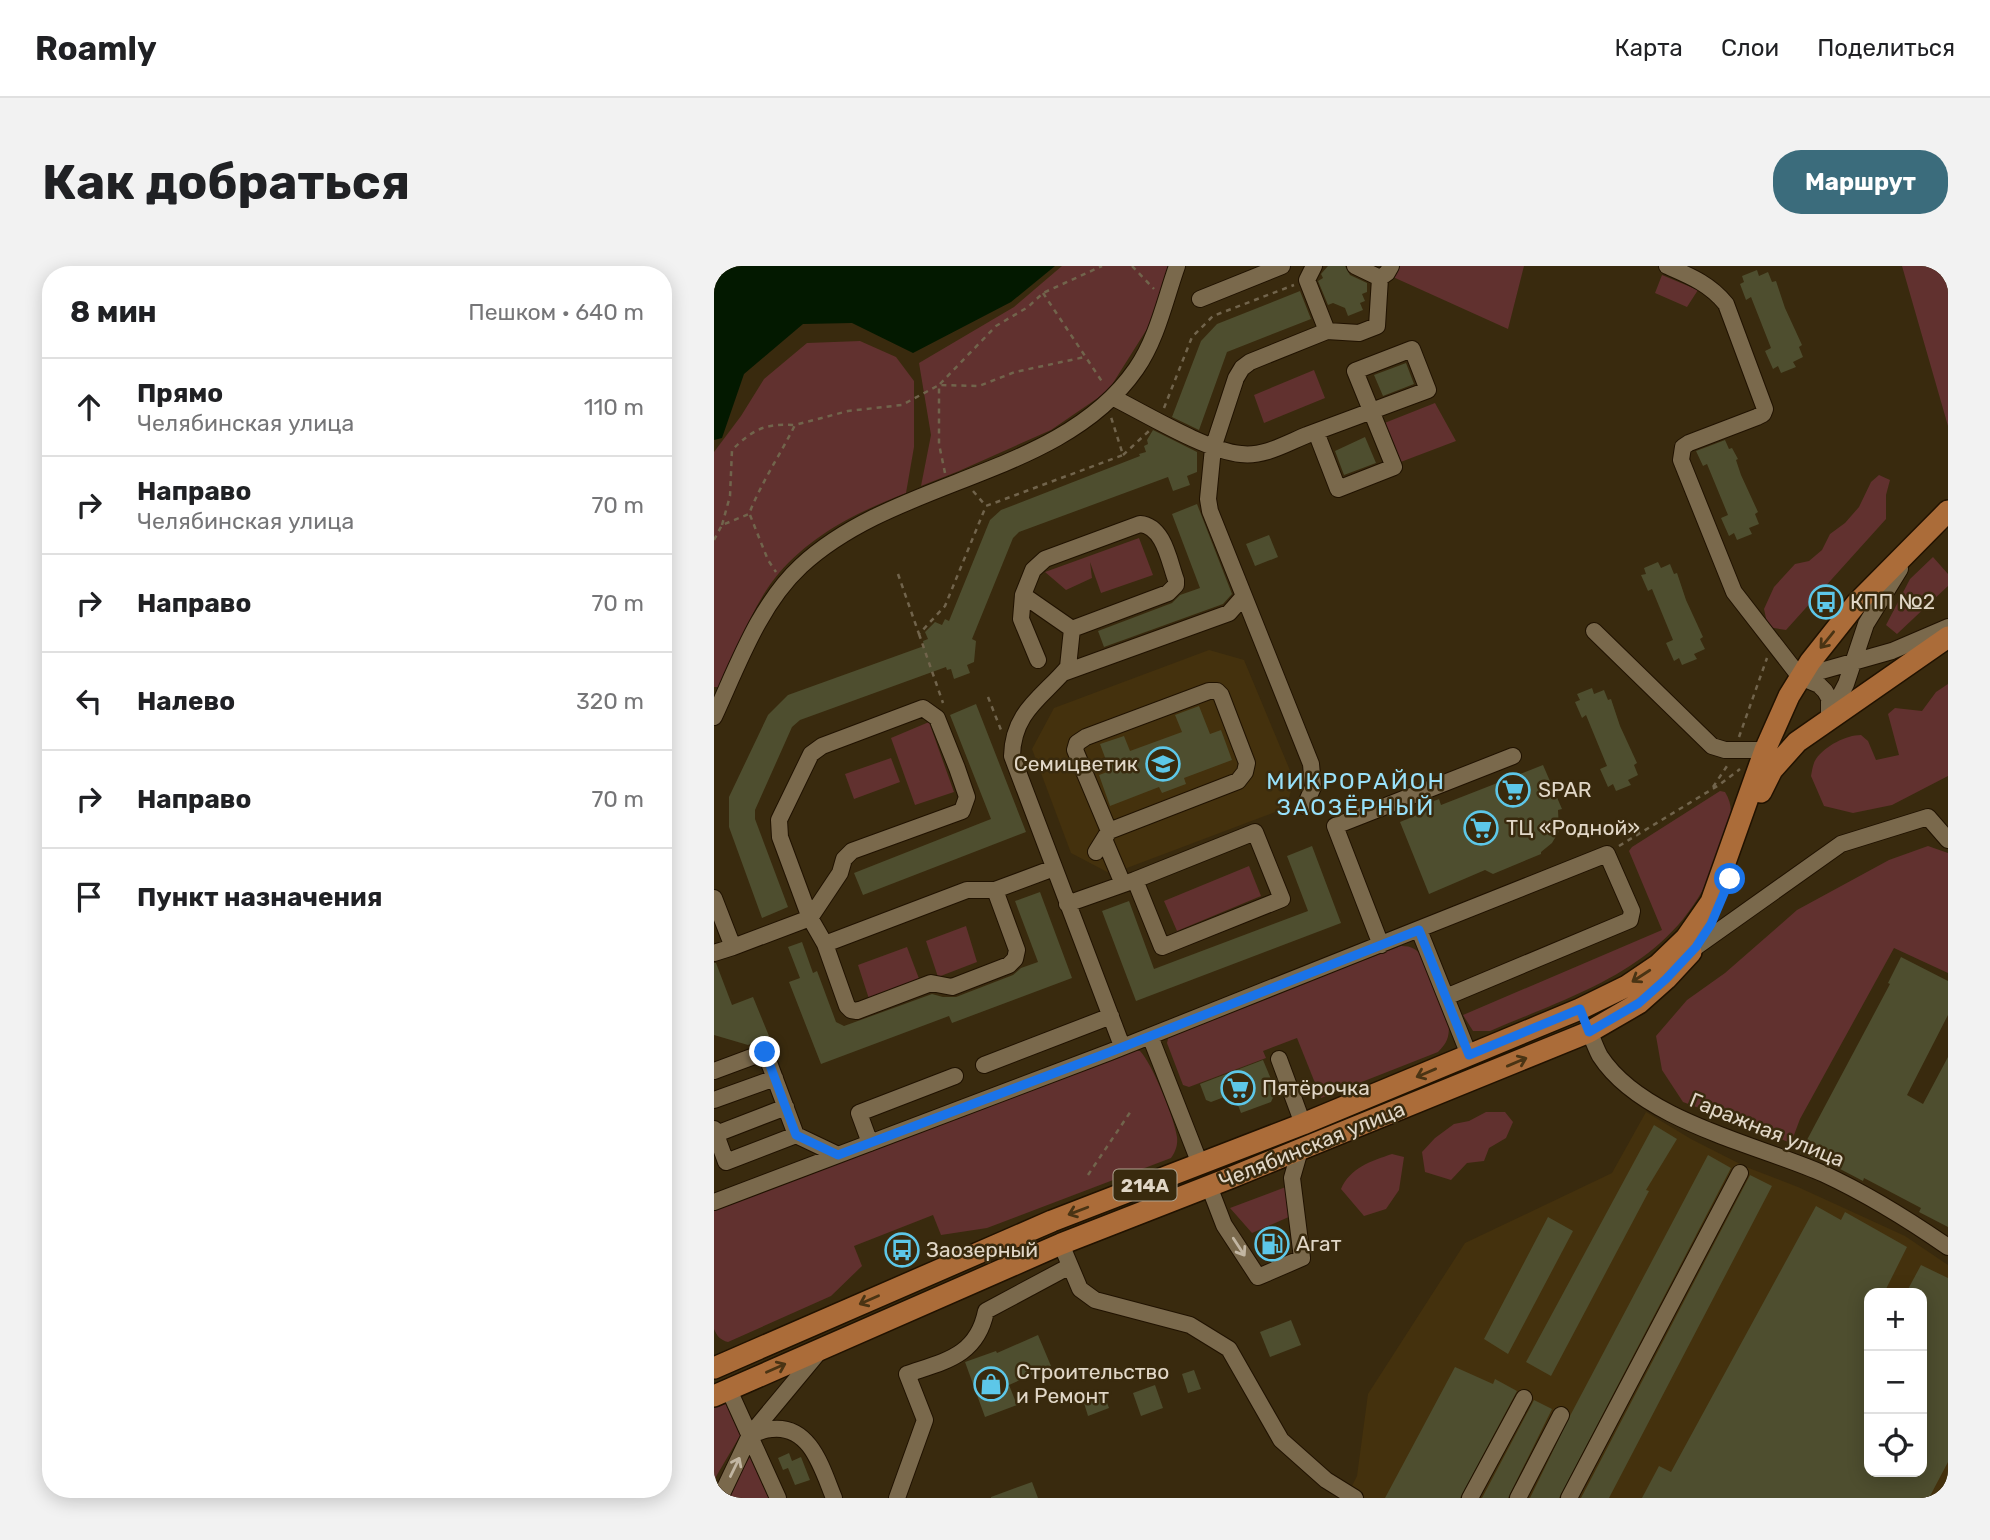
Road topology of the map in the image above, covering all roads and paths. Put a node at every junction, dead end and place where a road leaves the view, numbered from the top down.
1 (1102, 266) edge
2 (1132, 266) edge
3 (1177, 266) edge
4 (1282, 266) edge
5 (1355, 266) edge
6 (1667, 266) edge
7 (1385, 272) edge
8 (1310, 273) edge
9 (1043, 293) junction
10 (1167, 293) junction
11 (1200, 299) dead end
12 (1327, 331) junction
13 (1085, 357) junction
14 (939, 385) junction
15 (1110, 401) junction
16 (1372, 411) junction
17 (1159, 421) junction
18 (795, 425) junction
19 (1316, 432) junction
20 (1213, 448) junction
21 (1123, 456) junction
22 (963, 479) junction
23 (946, 485) junction
24 (986, 506) junction
25 (1948, 511) edge
26 (749, 514) junction
27 (722, 525) junction
28 (1923, 536) junction
29 (714, 540) edge
30 (898, 574) dead end
31 (785, 583) junction
32 (1023, 595) junction
33 (1244, 596) junction
34 (1948, 627) edge
35 (1072, 629) junction
36 (1594, 631) dead end
37 (919, 634) junction
38 (1948, 637) edge
39 (1773, 642) junction
40 (1038, 660) dead end
41 (1854, 661) junction
42 (1063, 673) junction
43 (1800, 677) junction
44 (988, 697) dead end
45 (716, 706) edge
46 (946, 713) dead end
47 (1829, 718) junction
48 (1734, 750) junction
49 (1774, 752) junction
50 (1012, 756) junction
51 (1513, 756) dead end
52 (1711, 789) junction
53 (1305, 806) dead end
54 (1642, 832) junction
55 (1595, 833) dead end
56 (1948, 840) edge
57 (1103, 841) junction
58 (1608, 854) junction
59 (1054, 867) junction
60 (1129, 882) junction
61 (995, 890) junction
62 (714, 898) edge
63 (1068, 904) junction
64 (810, 918) junction
65 (1419, 930) junction
66 (825, 944) junction
67 (1381, 945) junction
68 (1696, 947) junction
69 (719, 949) edge
70 (1446, 997) junction
71 (1580, 1009) junction
72 (1111, 1016) junction
73 (1589, 1032) junction
74 (1150, 1036) junction
75 (1122, 1046) junction
76 (1469, 1055) junction
77 (1279, 1059) dead end
78 (984, 1065) dead end
79 (714, 1071) edge
80 (955, 1076) dead end
81 (775, 1078) junction
82 (714, 1100) edge
83 (786, 1107) junction
84 (1131, 1111) dead end
85 (1303, 1124) junction
86 (715, 1132) edge
87 (796, 1135) junction
88 (870, 1143) junction
89 (1300, 1150) junction
90 (838, 1155) junction
91 (1200, 1164) junction
92 (1740, 1173) dead end
93 (1088, 1175) dead end
94 (1209, 1186) junction
95 (714, 1202) edge
96 (1052, 1221) junction
97 (1061, 1244) junction
98 (1948, 1247) edge
99 (944, 1266) junction
100 (1070, 1266) junction
101 (954, 1290) junction
102 (823, 1347) junction
103 (715, 1364) edge
104 (721, 1393) edge
105 (1524, 1398) dead end
106 (1561, 1415) dead end
107 (750, 1435) junction
108 (720, 1498) edge
109 (778, 1498) edge
110 (834, 1498) edge
111 (897, 1498) edge
112 (1355, 1498) edge
113 (1470, 1498) edge
114 (1518, 1498) edge
115 (1569, 1498) edge

1 - 9 path
2 - 10 path
3 - 10 street
4 - 11 street
5 - 7 street
6 - 39 street
7 - 12 street
8 - 12 street
8 - 17 path
9 - 13 path
9 - 14 path
10 - 15 street
12 - 20 street
13 - 14 path
13 - 15 path
14 - 18 path
14 - 23 path
15 - 17 street
15 - 21 path
15 - 22 street
16 - 16 street
16 - 19 street
16 - 19 street
17 - 20 street
17 - 21 path
18 - 26 path
18 - 27 path
19 - 20 street
20 - 33 street
21 - 24 path
22 - 23 street
22 - 24 path
23 - 31 street
24 - 37 path
25 - 28 main road
26 - 27 path
26 - 31 path
27 - 29 path
28 - 41 street
28 -> 43 main road
30 - 37 path
31 - 45 street
32 - 35 street
32 - 35 street
32 - 40 street
33 - 42 street
33 - 53 street
34 - 41 street
35 - 42 street
36 - 48 street
37 - 46 path
38 - 47 main road
39 - 43 street
39 - 48 path
41 - 43 street
41 - 47 street
42 - 50 street
43 - 47 street
43 - 49 main road
44 - 50 path
47 - 49 main road
48 - 49 street
48 - 52 path
49 - 52 path
49 - 68 main road, Челябинская улица
49 -> 71 main road, Челябинская улица / 214А
50 - 59 street
51 - 67 street
52 - 54 path
54 - 55 path
54 - 58 path
56 - 68 street
57 - 57 street
57 - 60 street
58 - 65 street
58 - 70 street
59 - 61 street
59 - 63 street
60 - 60 street
60 - 63 street
61 - 66 street
61 - 66 street
62 - 69 street
63 - 72 street
64 - 64 street
64 - 66 street
64 - 69 street
65 - 67 street
65 - 70 street
67 - 74 street
68 - 73 main road, Челябинская улица
70 - 76 street
71 - 73 main road
71 - 76 main road, Челябинская улица / 214А
72 - 75 street
72 - 78 street
89 -> 73 main road, Челябинская улица
73 - 98 street, Гаражная улица
74 - 75 street
74 - 91 street
75 - 88 street
76 -> 85 main road, Челябинская улица / 214А
77 - 85 street
79 - 81 street
80 - 88 street
81 - 82 street
81 - 83 street
83 - 86 street
83 - 87 street
84 - 93 path
85 - 91 main road, Челябинская улица / 214А
86 - 87 street
87 - 90 street
88 - 90 street
89 - 94 main road, Челябинская улица
94 -> 89 street
90 - 95 street
91 - 94 main road
91 -> 96 main road, Челябинская улица / 214А
92 - 115 street
94 - 97 main road, Челябинская улица
96 - 97 main road
96 - 99 main road, Челябинская улица / 214А
97 - 100 street
97 - 101 main road, Челябинская улица
99 - 101 main road
99 -> 103 main road, Челябинская улица / 214А
100 - 111 street
100 - 112 street
101 - 102 main road, Челябинская улица
104 -> 102 main road, Челябинская улица
102 - 107 street
103 - 104 main road
104 - 107 street
105 - 113 street
106 - 114 street
108 -> 107 street
107 - 109 street
107 - 110 street

